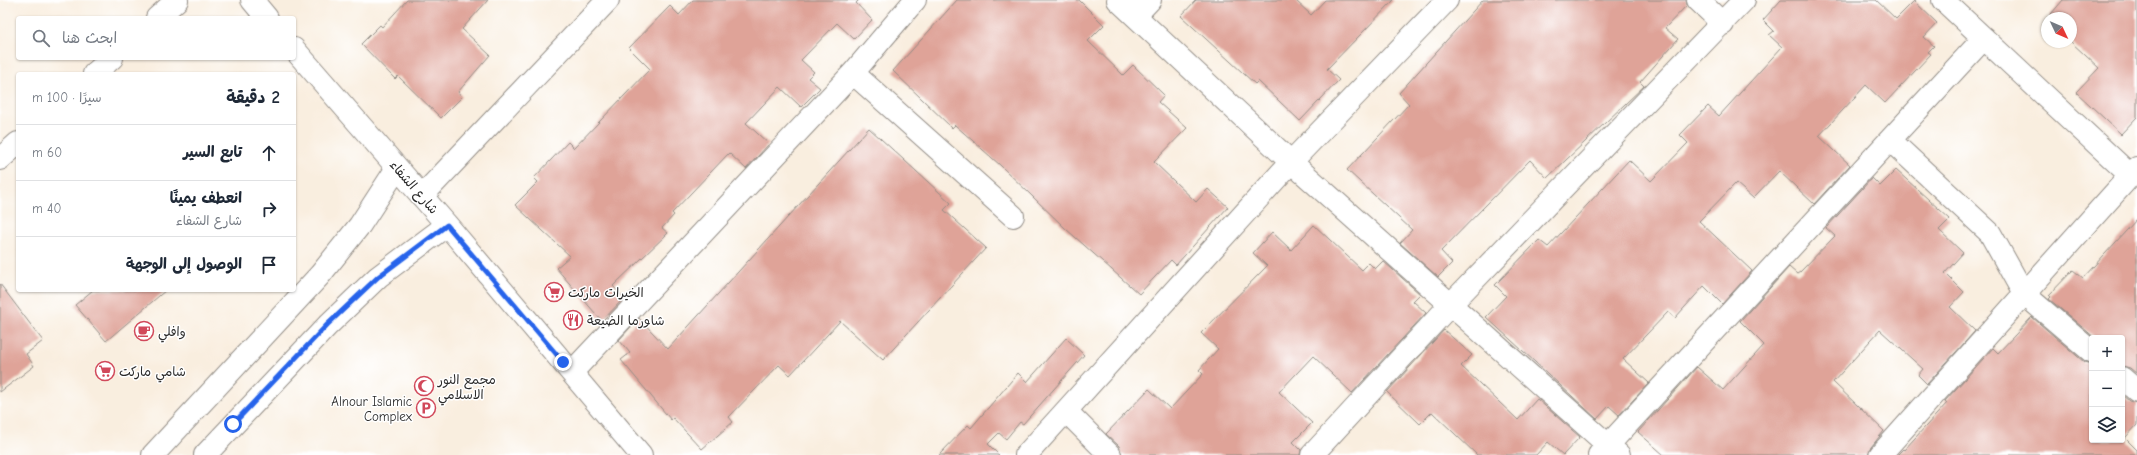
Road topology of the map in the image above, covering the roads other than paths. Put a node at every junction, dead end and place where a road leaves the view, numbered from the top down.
1 (177, 0) edge
2 (252, 0) edge
3 (608, 0) edge
4 (915, 0) edge
5 (1118, 0) edge
6 (1150, 0) edge
7 (1448, 0) edge
8 (1698, 0) edge
9 (1744, 0) edge
10 (1943, 0) edge
11 (159, 16) edge
12 (265, 16) edge
13 (1135, 16) junction
14 (1723, 24) junction
15 (1984, 38) junction
16 (296, 51) edge
17 (110, 60) edge
18 (96, 72) edge
19 (853, 73) junction
20 (1890, 140) junction
21 (16, 145) edge
22 (0, 159) edge
23 (1291, 162) junction
24 (398, 168) junction
25 (2134, 172) edge
26 (422, 196) junction
27 (1013, 216) dead end
28 (447, 225) junction
29 (2024, 294) junction
30 (1450, 305) junction
31 (2089, 349) edge
32 (572, 372) junction
33 (2125, 381) edge
34 (2137, 391) edge
35 (1067, 412) junction
36 (1609, 451) edge
37 (152, 455) edge
38 (205, 455) edge
39 (641, 455) edge
40 (1026, 455) edge
41 (1110, 455) edge
42 (1312, 455) edge
43 (1880, 455) edge

1 - 11 street
2 - 12 street
3 - 26 street
4 - 19 street
5 - 13 street
6 - 13 street
7 - 23 street
8 - 14 street
9 - 14 street
10 - 15 street
13 - 23 street
14 - 30 street
15 - 20 street
15 - 25 street
16 - 24 street, شارع الشفاء
17 - 18 street
19 - 27 street
19 - 32 street
20 - 29 street
20 - 36 street
21 - 22 street
23 - 30 street
23 - 35 street
24 - 26 street, شارع الشفاء
24 - 37 street
25 - 29 street
26 - 28 street, شارع الشفاء
28 - 32 street, شارع الشفاء
28 - 38 street
29 - 31 street
29 - 43 street
30 - 36 street
30 - 42 street
32 - 39 street, شارع الشفاء
33 - 34 street
35 - 40 street
35 - 41 street

